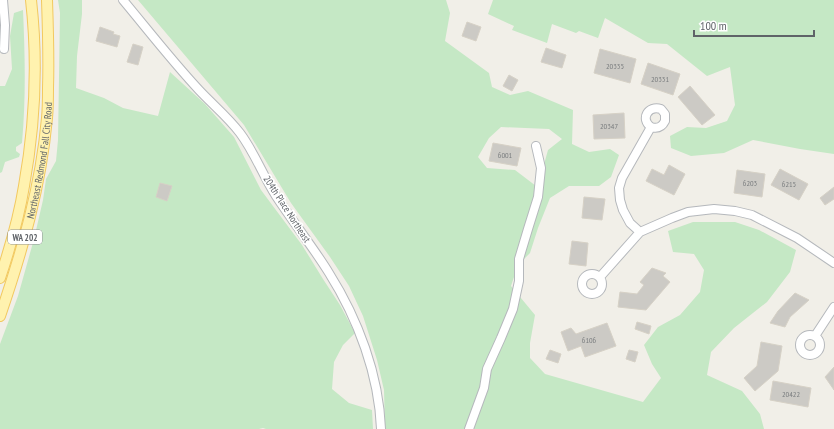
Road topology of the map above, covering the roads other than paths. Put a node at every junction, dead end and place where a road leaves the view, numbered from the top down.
1 (4, 0) edge
2 (31, 0) edge
3 (47, 0) edge
4 (123, 0) edge
5 (4, 50) dead end
6 (651, 127) dead end
7 (536, 146) dead end
8 (640, 232) junction
9 (834, 263) edge
10 (600, 277) dead end
11 (0, 278) edge
12 (834, 307) edge
13 (0, 316) edge
14 (815, 336) dead end
15 (381, 429) edge
16 (470, 429) edge

1 - 5 street
2 - 11 main road, Northeast Redmond Fall City Road / WA 202
3 - 13 main road, Northeast Redmond Fall City Road / WA 202
4 - 15 street, 204th Place Northeast
6 - 8 street
7 - 16 street
8 - 9 street
8 - 10 street
12 - 14 street

